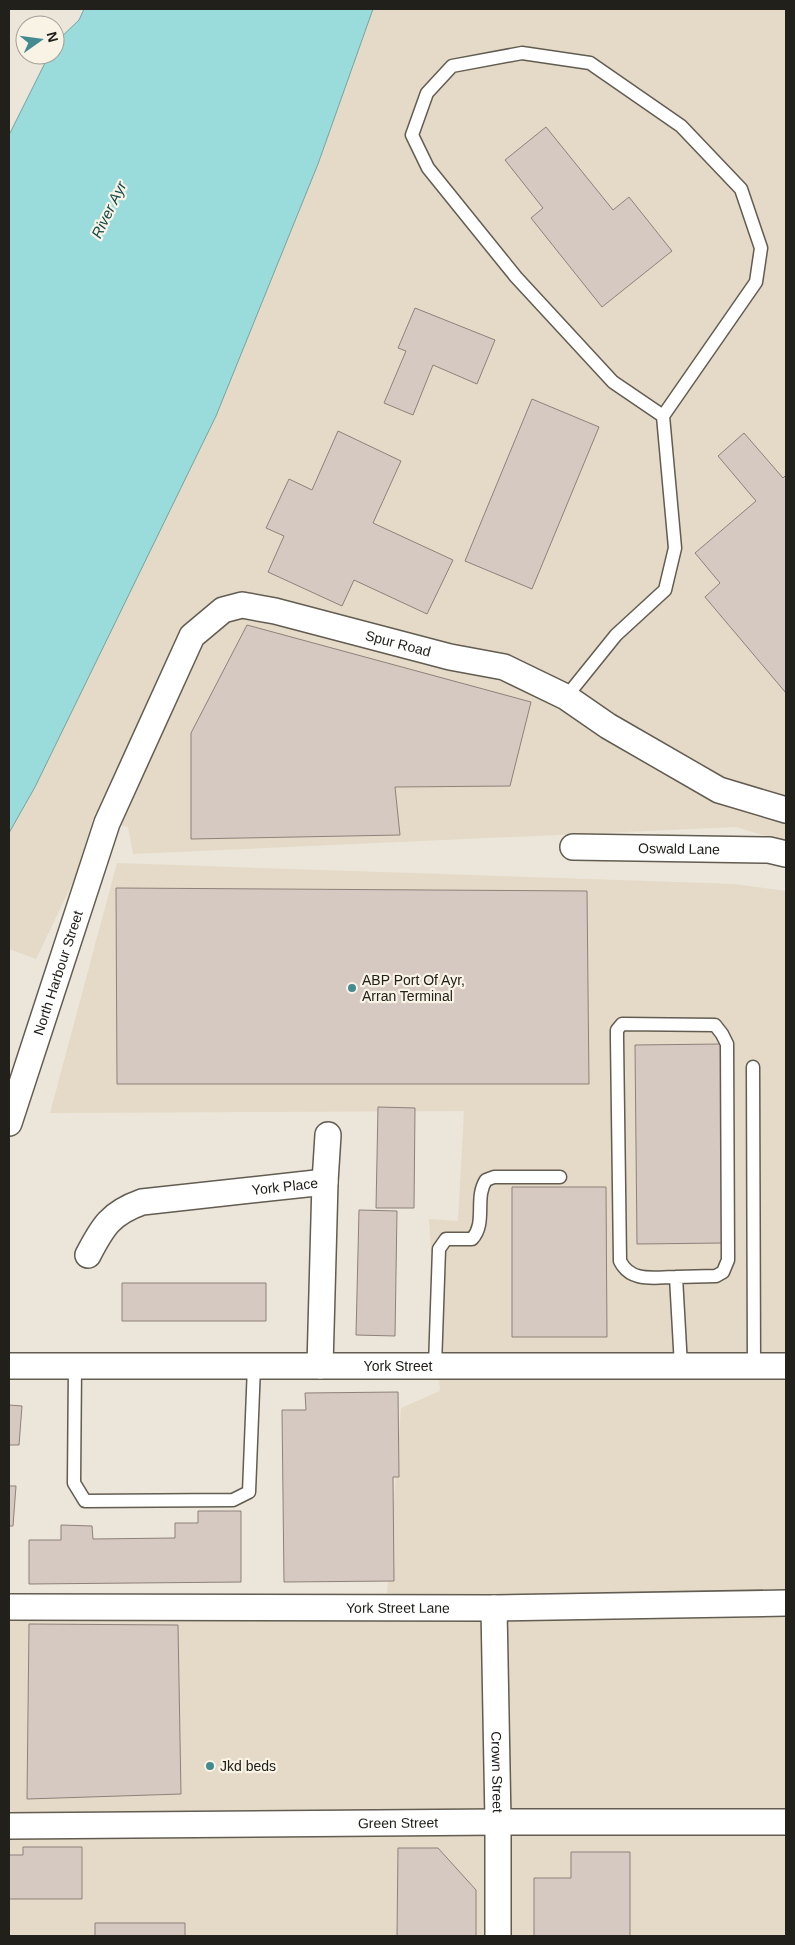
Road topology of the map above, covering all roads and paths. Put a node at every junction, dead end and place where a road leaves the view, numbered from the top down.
1 (663, 416) junction
2 (566, 697) junction
3 (786, 810) edge
4 (108, 823) joint
5 (573, 847) dead end
6 (786, 854) edge
7 (753, 1067) dead end
8 (9, 1123) edge
9 (328, 1135) dead end
10 (560, 1177) dead end
11 (325, 1182) junction
12 (88, 1255) dead end
13 (676, 1277) junction
14 (9, 1366) edge
15 (75, 1366) junction
16 (254, 1366) junction
17 (320, 1366) junction
18 (435, 1366) junction
19 (680, 1366) junction
20 (754, 1366) junction
21 (786, 1366) edge
22 (786, 1603) edge
23 (9, 1607) edge
24 (494, 1608) junction
25 (498, 1822) junction
26 (786, 1822) edge
27 (9, 1826) edge
28 (498, 1936) edge

1 - 1 lane
1 - 2 lane
2 - 3 street, Spur Road
2 - 4 street, Spur Road
4 - 8 street, North Harbour Street
5 - 6 street, Oswald Lane
7 - 20 lane
9 - 11 street
10 - 18 lane
11 - 12 street, York Place
11 - 17 street, York Place
13 - 13 lane
13 - 19 lane
14 - 15 street, York Street
15 - 16 street, York Street
15 - 16 lane
16 - 17 street, York Street
17 - 18 street, York Street
18 - 19 street, York Street
19 - 20 street, York Street
20 - 21 street, York Street
22 - 24 street, York Street Lane
23 - 24 street, York Street Lane
24 - 25 street, Crown Street
25 - 26 street, Green Street
25 - 27 street, Green Street
25 - 28 street, Crown Street

